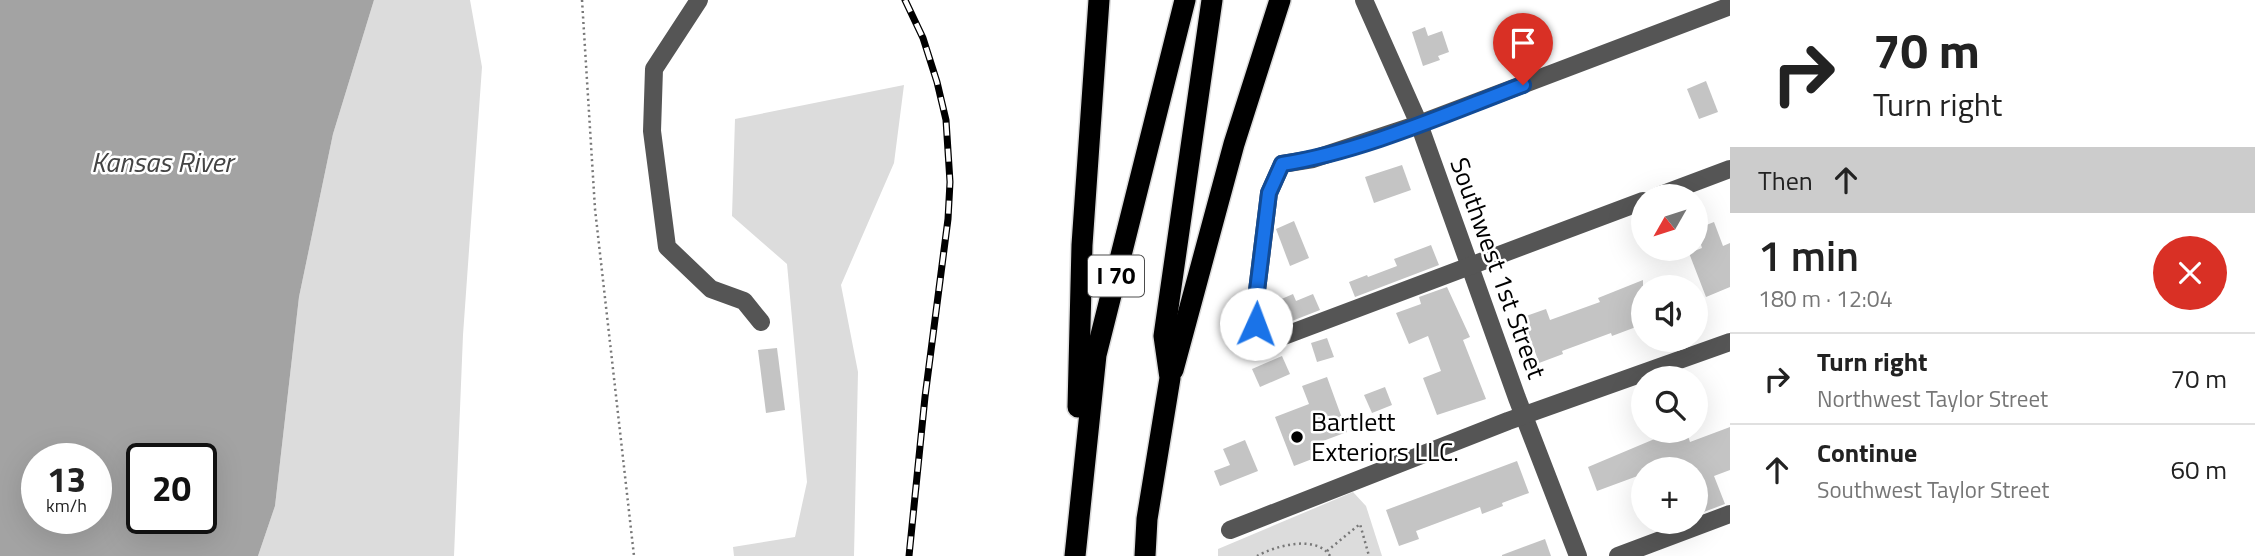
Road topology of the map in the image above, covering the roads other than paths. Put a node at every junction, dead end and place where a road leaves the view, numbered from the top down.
1 (699, 0) edge
2 (1099, 0) edge
3 (1185, 0) edge
4 (1212, 0) edge
5 (1280, 0) edge
6 (1364, 0) edge
7 (1730, 6) edge
8 (1419, 124) junction
9 (1730, 169) edge
10 (1690, 184) edge
11 (1631, 205) edge
12 (1469, 265) junction
13 (761, 322) dead end
14 (1730, 342) edge
15 (1170, 378) junction
16 (1524, 417) junction
17 (1730, 514) edge
18 (1230, 530) dead end
19 (1075, 556) edge
20 (1145, 556) edge
21 (1578, 556) edge
22 (1618, 556) edge

1 - 13 street
2 - 19 highway
3 - 19 highway, I 70
4 - 15 highway, I 70
5 - 15 highway
6 - 8 street, Southwest 1st Street
7 - 8 street
8 - 12 street, Southwest 1st Street
8 - 12 street
9 - 10 street
11 - 12 street
12 - 16 street, Southwest 1st Street
14 - 16 street
15 - 20 highway, I 70
16 - 18 street
16 - 21 street, Southwest 1st Street
17 - 22 street

